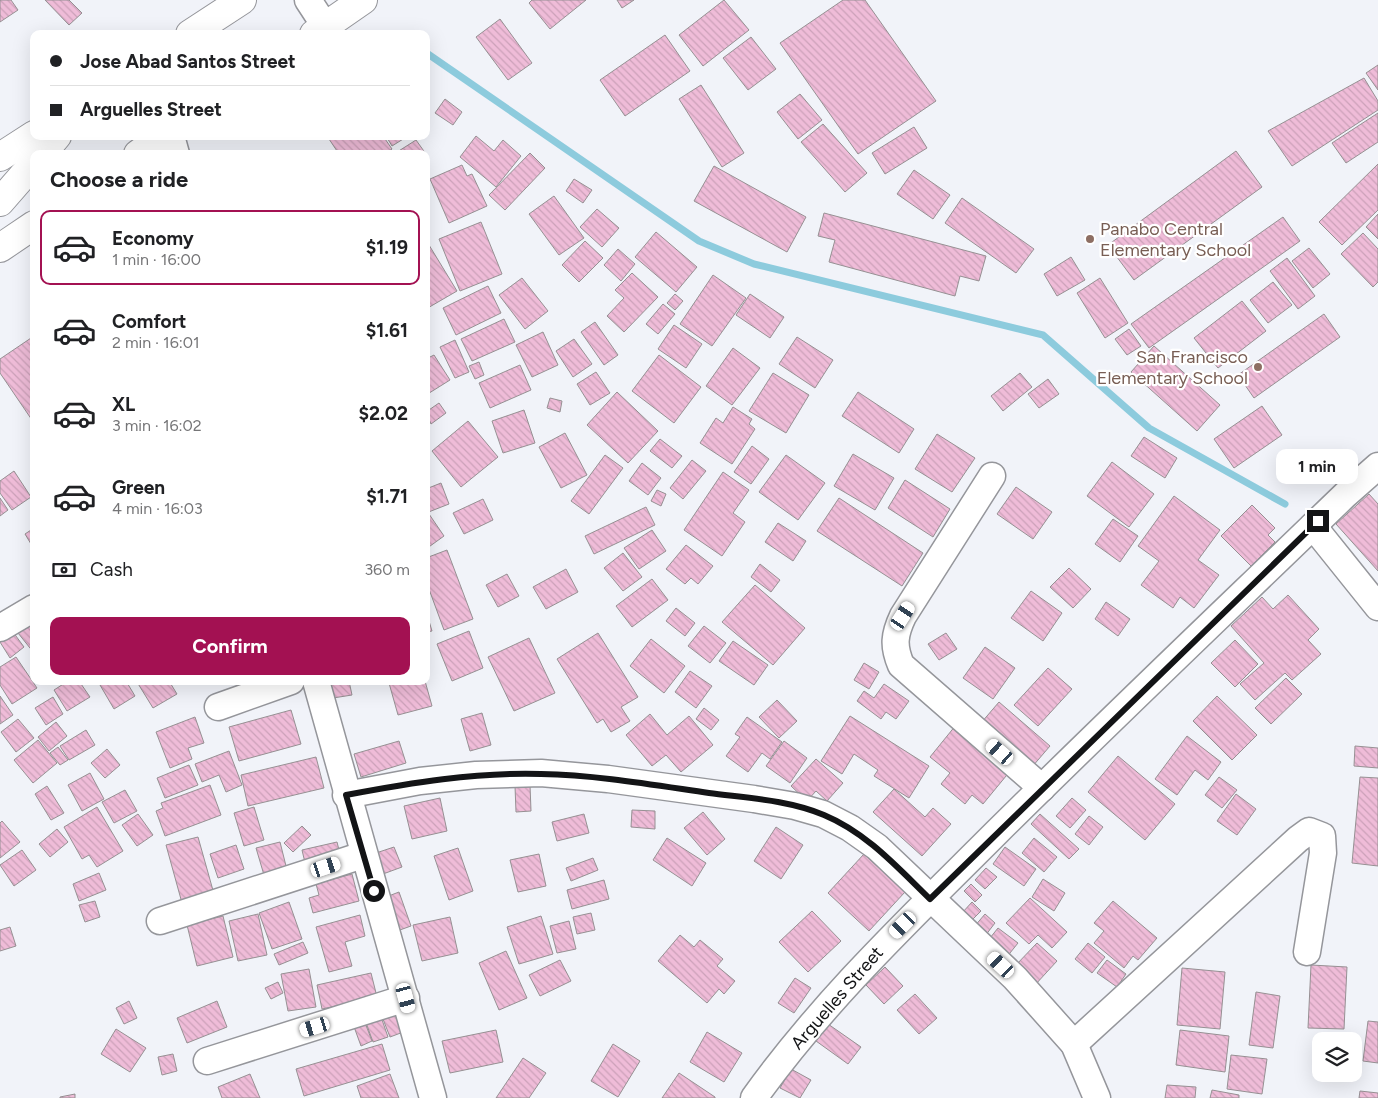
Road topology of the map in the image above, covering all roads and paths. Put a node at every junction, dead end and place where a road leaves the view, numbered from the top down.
1 (242, 0) edge
2 (308, 0) edge
3 (363, 0) edge
4 (196, 30) edge
5 (320, 30) edge
6 (30, 139) edge
7 (54, 140) edge
8 (157, 140) edge
9 (45, 150) edge
10 (144, 150) edge
11 (0, 158) edge
12 (30, 168) edge
13 (30, 193) edge
14 (0, 203) edge
15 (30, 228) edge
16 (0, 248) edge
17 (1378, 466) edge
18 (992, 476) dead end
19 (1313, 526) junction
20 (1378, 606) edge
21 (30, 610) edge
22 (0, 628) edge
23 (280, 685) edge
24 (317, 685) edge
25 (218, 707) dead end
26 (1042, 788) junction
27 (346, 795) junction
28 (363, 855) junction
29 (930, 899) junction
30 (160, 922) dead end
31 (1307, 952) dead end
32 (406, 998) junction
33 (1074, 1044) junction
34 (207, 1061) dead end
35 (432, 1098) edge
36 (754, 1098) edge
37 (1097, 1098) edge

1 - 4 highway
2 - 5 street
3 - 5 highway
6 - 11 highway
7 - 9 highway
8 - 10 highway
12 - 14 highway
13 - 14 highway
15 - 16 highway
17 - 19 street, Arguelles Street
18 - 26 street
19 - 20 street
19 - 26 street, Arguelles Street
21 - 22 street
23 - 25 street
24 - 27 street
26 - 29 street, Arguelles Street
27 - 28 street
27 - 29 street
28 - 30 street
28 - 32 street
29 - 33 street
29 - 36 street, Arguelles Street
31 - 33 street
32 - 34 street
32 - 35 street
33 - 37 street

